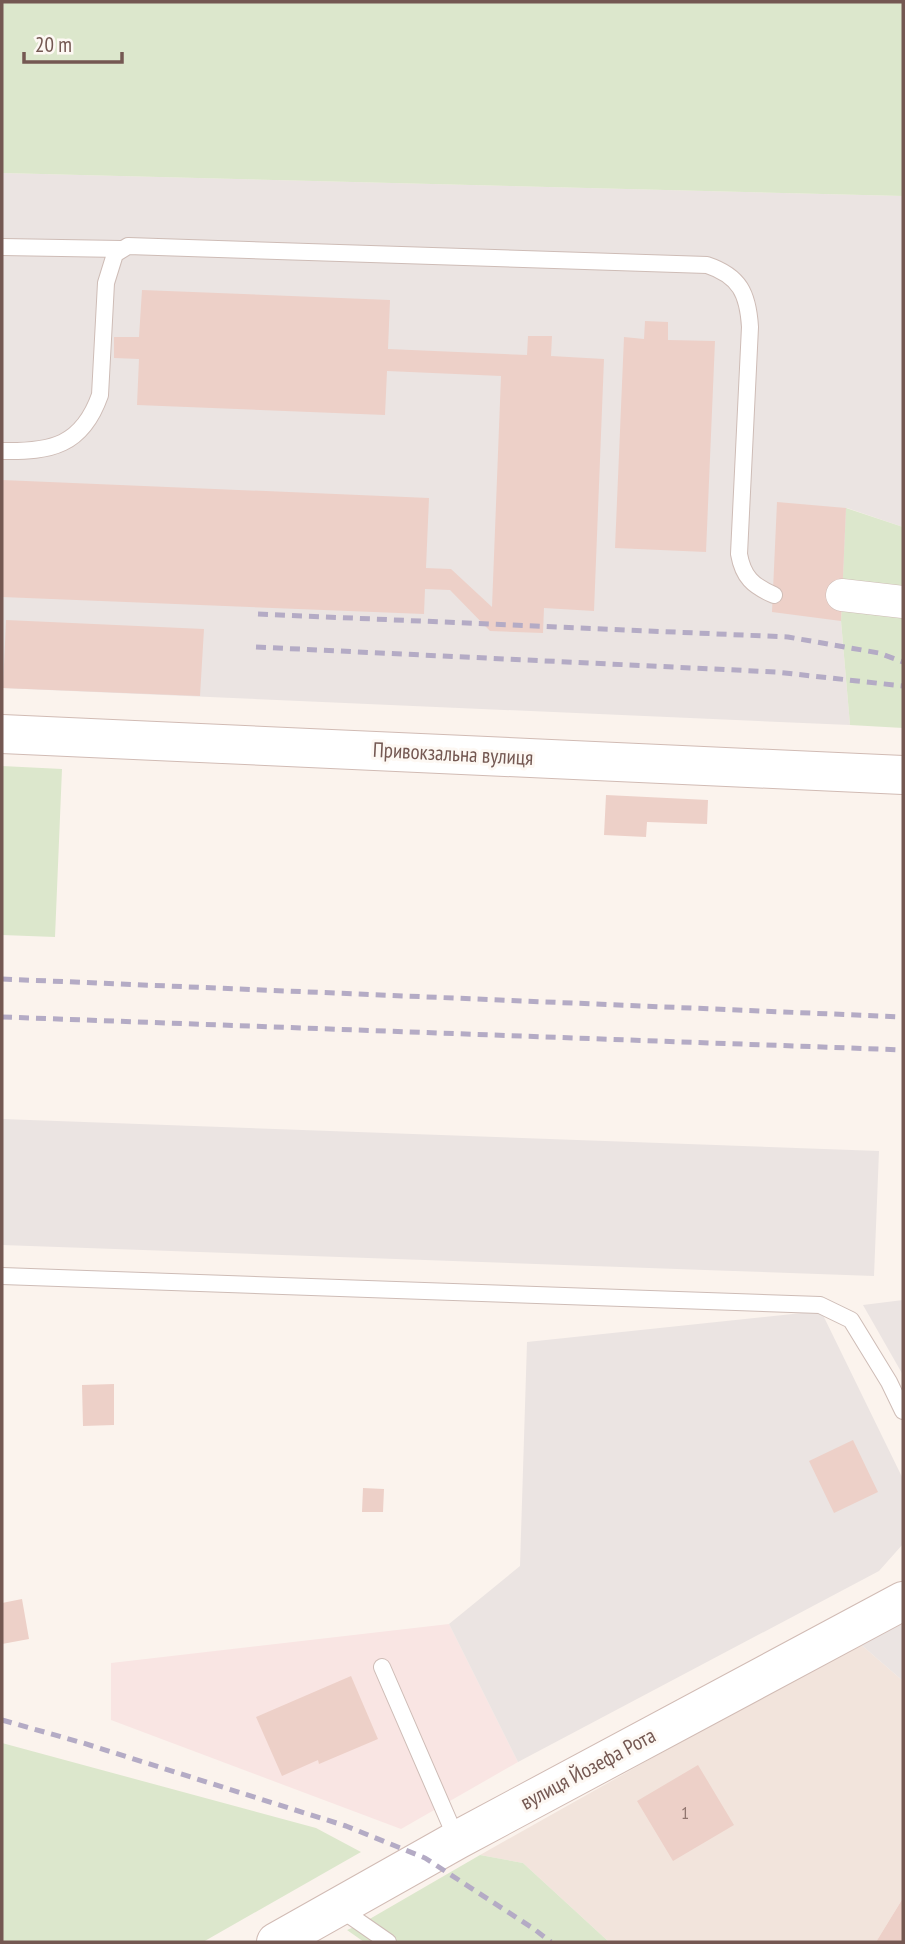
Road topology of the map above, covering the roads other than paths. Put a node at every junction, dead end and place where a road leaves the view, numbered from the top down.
1 (2, 247) edge
2 (121, 249) junction
3 (2, 451) edge
4 (774, 595) dead end
5 (842, 595) dead end
6 (903, 602) edge
7 (2, 734) edge
8 (903, 775) edge
9 (2, 1276) edge
10 (903, 1411) edge
11 (903, 1601) edge
12 (382, 1667) dead end
13 (457, 1840) junction
14 (338, 1907) junction
15 (276, 1942) edge
16 (388, 1942) edge

1 - 2 lane
2 - 3 lane
2 - 4 lane
5 - 6 street
7 - 8 main road, Привокзальна вулиця
9 - 10 lane
11 - 13 main road, вулиця Йозефа Рота
12 - 13 lane
13 - 14 main road, вулиця Йозефа Рота
14 - 15 main road, вулиця Йозефа Рота
14 - 16 lane

